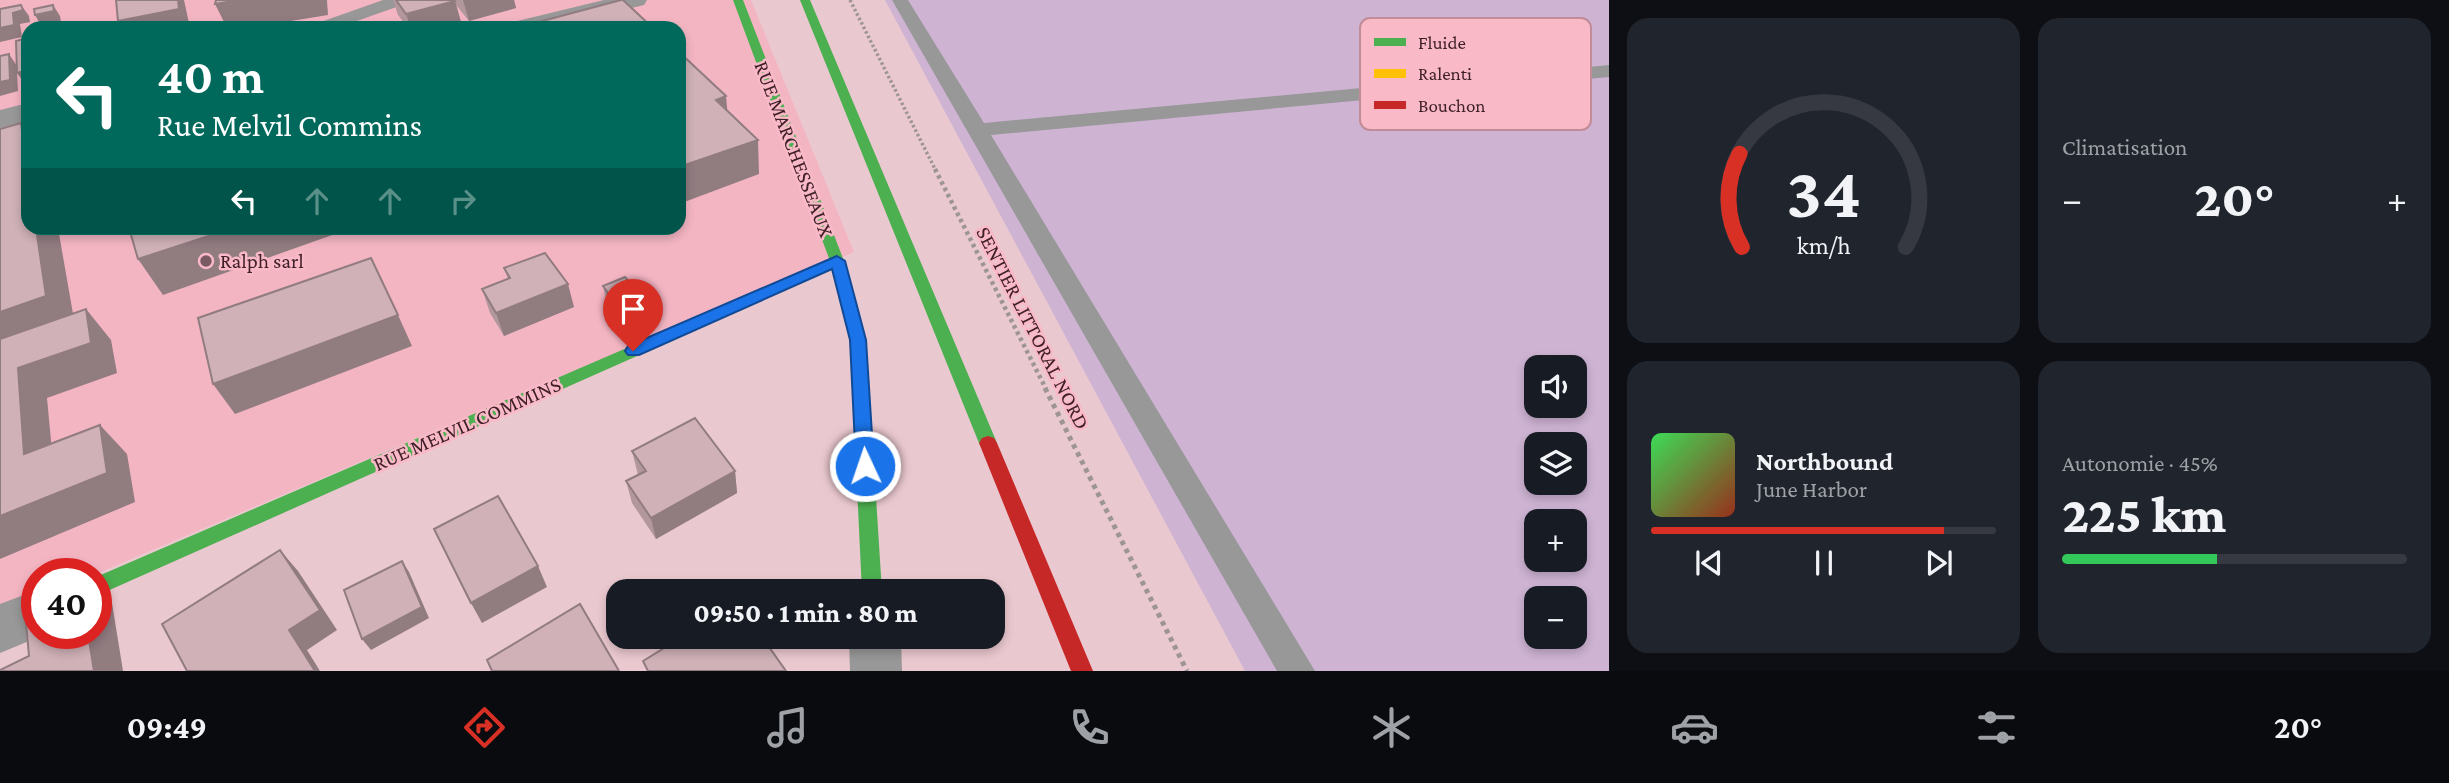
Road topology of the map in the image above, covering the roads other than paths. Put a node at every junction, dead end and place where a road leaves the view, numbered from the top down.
1 (352, 0) edge
2 (399, 0) edge
3 (635, 0) edge
4 (738, 0) edge
5 (804, 0) edge
6 (900, 0) edge
7 (351, 19) junction
8 (344, 21) edge
9 (547, 21) edge
10 (1609, 71) edge
11 (1591, 73) edge
12 (1360, 94) edge
13 (21, 114) edge
14 (0, 119) edge
15 (978, 130) junction
16 (837, 261) junction
17 (872, 579) edge
18 (112, 580) edge
19 (21, 620) edge
20 (0, 629) edge
21 (875, 649) edge
22 (876, 671) edge
23 (1082, 671) edge
24 (1297, 671) edge

1 - 7 lane
2 - 7 lane
3 - 9 street
4 - 16 street, RUE MARCHESSEAUX
5 - 23 street
6 - 15 lane
7 - 8 lane
10 - 11 lane
12 - 15 lane
13 - 14 street
15 - 24 lane
16 - 17 street, RUE MARCHESSEAUX
16 - 18 street, RUE MELVIL COMMINS
19 - 20 street
21 - 22 street

